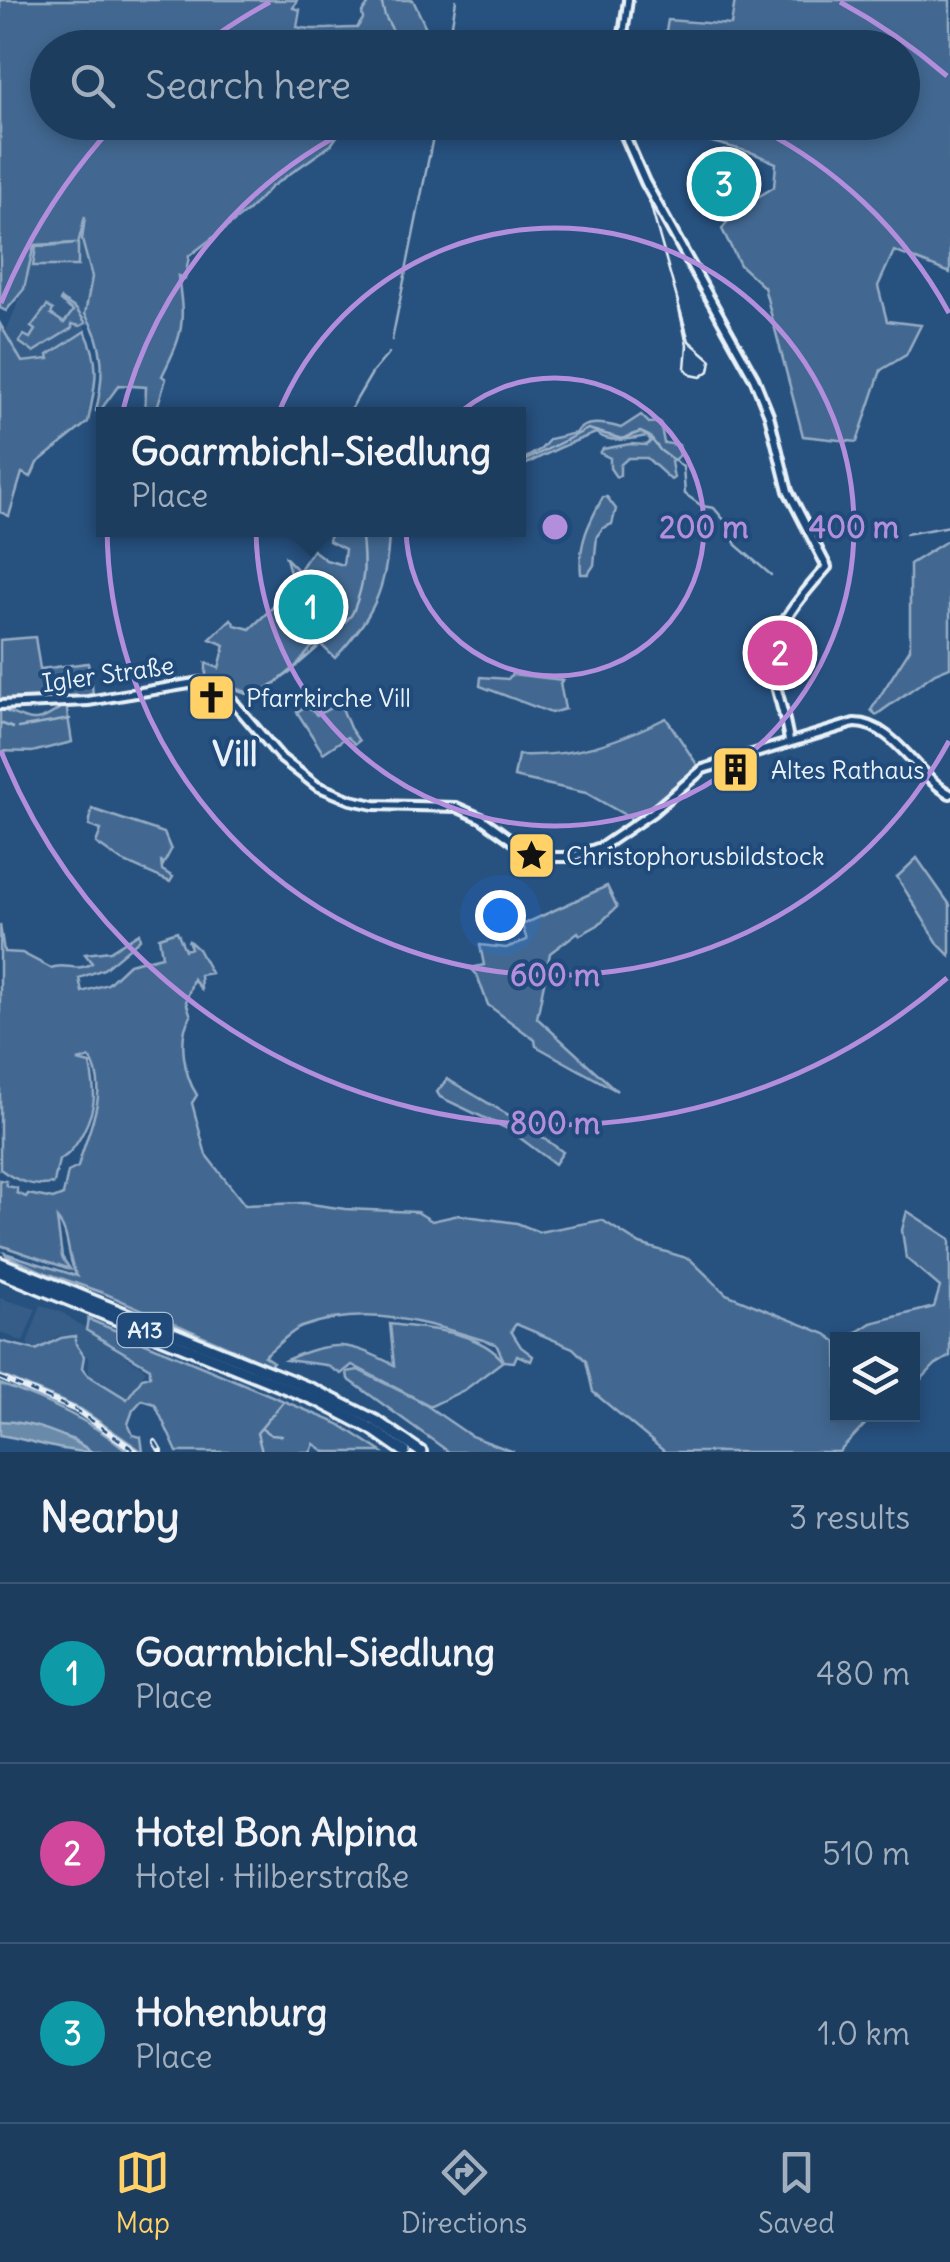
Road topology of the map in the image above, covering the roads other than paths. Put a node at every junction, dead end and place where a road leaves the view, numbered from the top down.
1 (628, 0) edge
2 (624, 30) edge
3 (626, 140) edge
4 (0, 705) edge
5 (788, 741) junction
6 (950, 794) edge
7 (0, 1263) edge
8 (0, 1272) edge
9 (293, 1386) junction
10 (309, 1393) junction
11 (420, 1451) edge
12 (405, 1452) edge

1 - 2 main road
3 - 5 main road
4 - 5 main road, Igler Straße
5 - 6 main road
7 - 9 highway, A13
8 - 9 highway, A13
9 - 10 highway, A13
10 - 11 highway, A13
10 - 12 highway, A13

